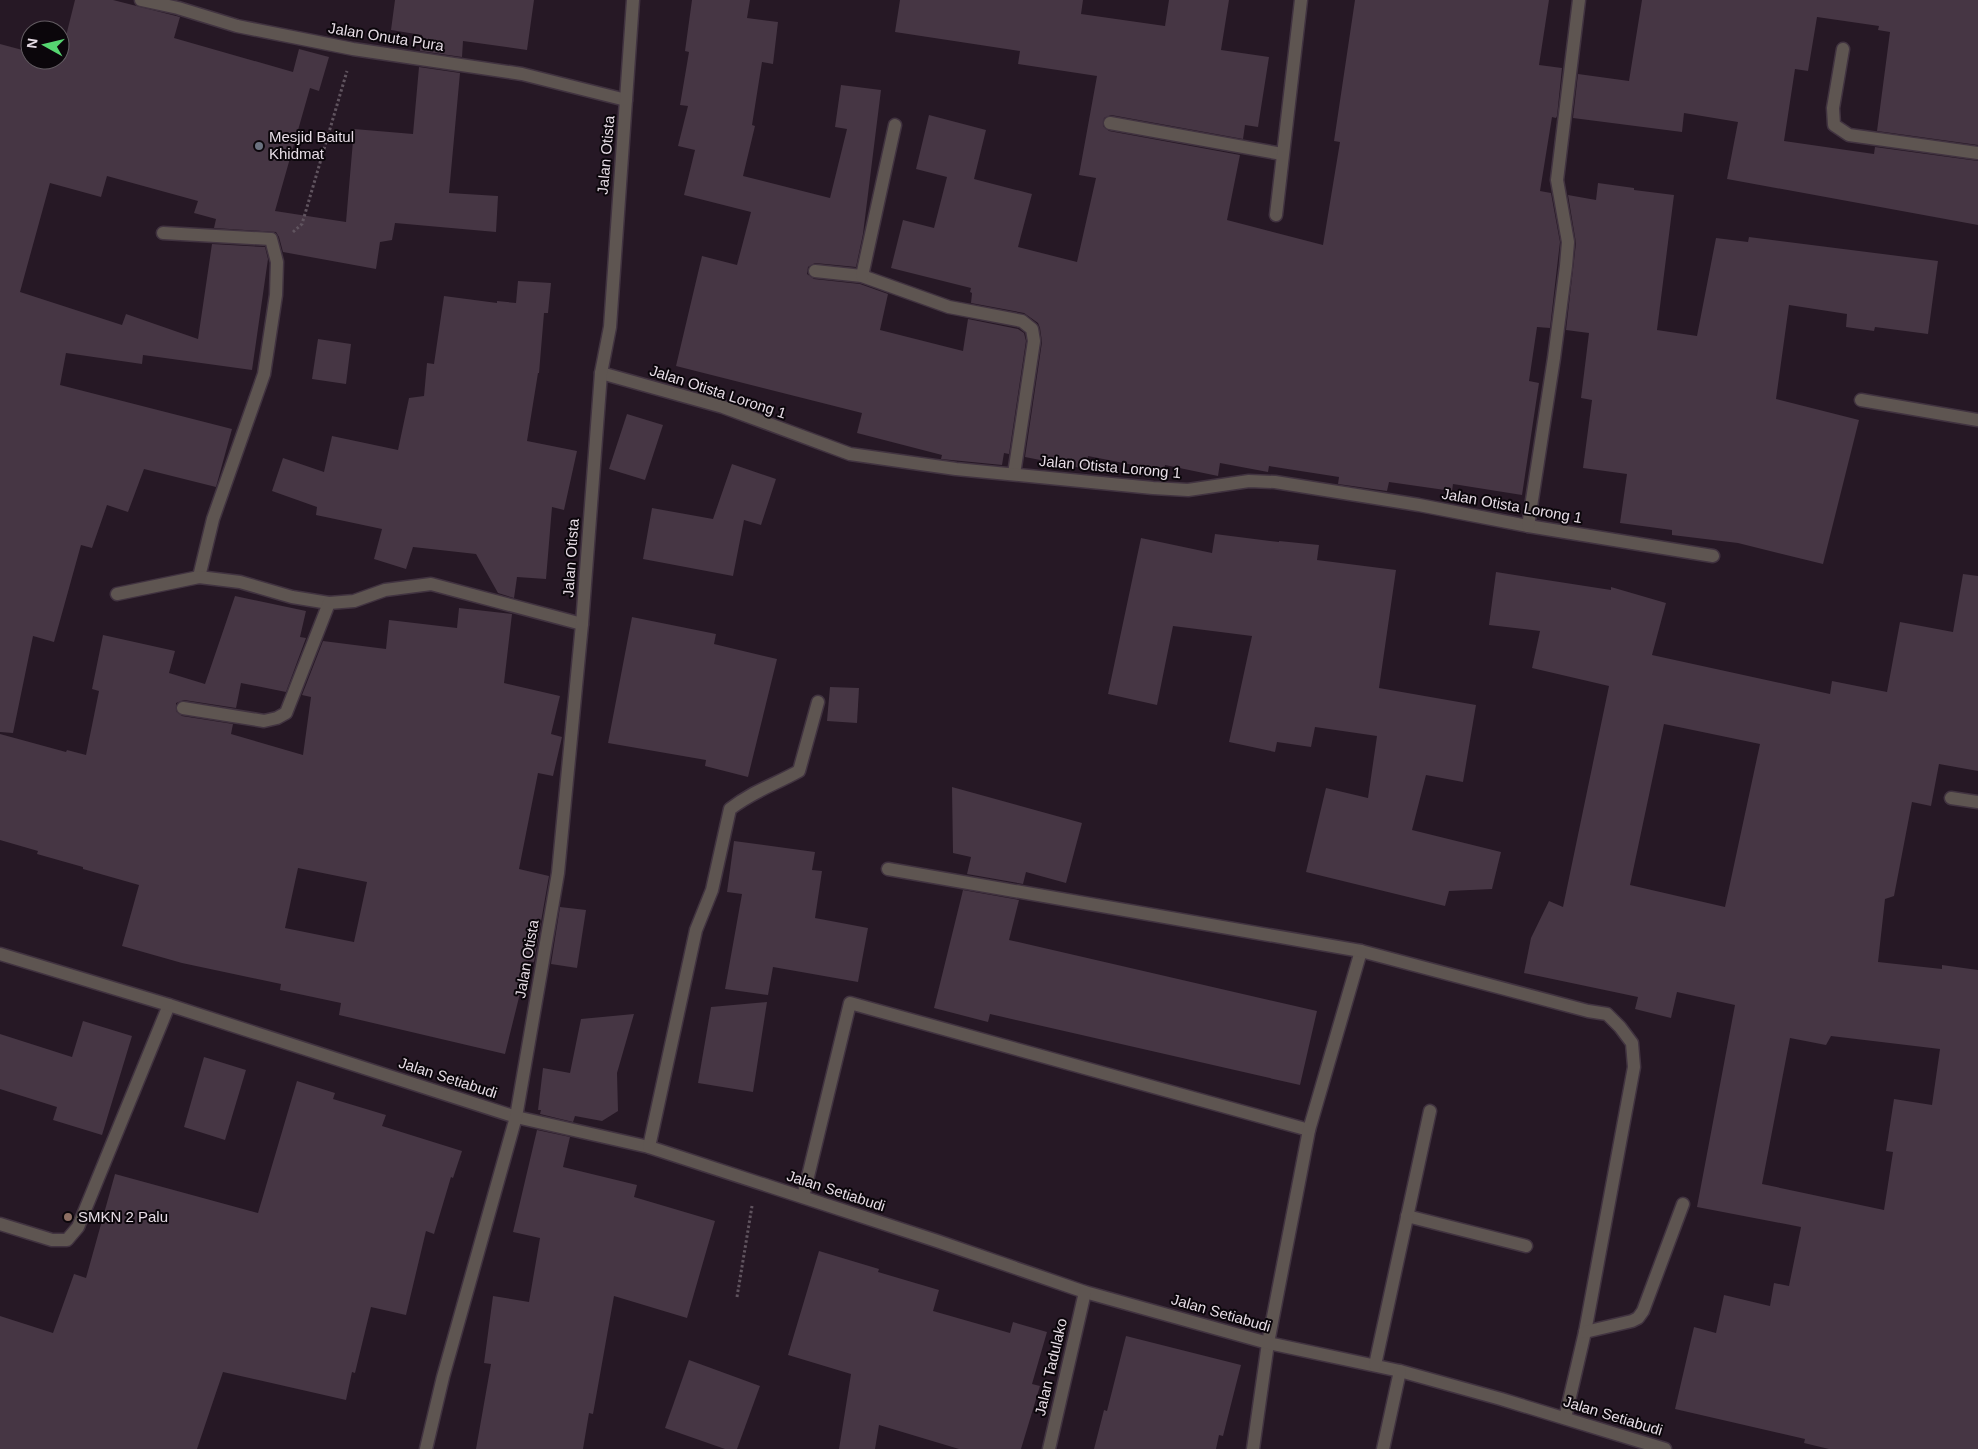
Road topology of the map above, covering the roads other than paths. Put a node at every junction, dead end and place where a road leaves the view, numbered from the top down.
1 (141, 0) edge
2 (633, 0) edge
3 (1301, 0) edge
4 (1579, 0) edge
5 (1843, 49) dead end
6 (626, 100) junction
7 (1110, 123) dead end
8 (895, 125) dead end
9 (1978, 153) edge
10 (1282, 154) junction
11 (1276, 215) dead end
12 (163, 234) dead end
13 (815, 271) dead end
14 (862, 276) junction
15 (602, 373) junction
16 (1861, 400) dead end
17 (1978, 420) edge
18 (1014, 474) junction
19 (1528, 526) junction
20 (1713, 556) dead end
21 (199, 577) junction
22 (117, 594) dead end
23 (329, 604) junction
24 (582, 624) junction
25 (818, 702) dead end
26 (183, 708) dead end
27 (1951, 798) dead end
28 (1978, 802) edge
29 (888, 869) dead end
30 (1361, 951) junction
31 (0, 954) edge
32 (169, 1005) junction
33 (1430, 1111) dead end
34 (516, 1117) junction
35 (1309, 1130) junction
36 (649, 1147) junction
37 (803, 1197) junction
38 (1683, 1204) dead end
39 (1407, 1216) junction
40 (0, 1224) edge
41 (1526, 1246) dead end
42 (1085, 1292) junction
43 (1584, 1332) junction
44 (1268, 1343) junction
45 (1375, 1365) junction
46 (1400, 1371) junction
47 (1565, 1418) junction
48 (426, 1449) edge
49 (1049, 1449) edge
50 (1253, 1449) edge
51 (1383, 1449) edge
52 (1665, 1449) edge

1 - 6 street, Jalan Onuta Pura
2 - 6 street, Jalan Otista
3 - 10 street
4 - 19 street
5 - 9 street
6 - 15 street, Jalan Otista
7 - 10 street
8 - 14 street
10 - 11 street
12 - 21 street
13 - 14 street
14 - 18 street
15 - 18 street, Jalan Otista Lorong 1
15 - 24 street, Jalan Otista
16 - 17 street
18 - 19 street, Jalan Otista Lorong 1
19 - 20 street, Jalan Otista Lorong 1
21 - 22 street
21 - 23 street
23 - 24 street
23 - 26 street
24 - 34 street, Jalan Otista
25 - 36 street
27 - 28 street
29 - 30 street
30 - 35 street
30 - 43 street
31 - 32 street, Jalan Setiabudi
32 - 34 street, Jalan Setiabudi
32 - 40 street
33 - 39 street
34 - 36 street, Jalan Setiabudi
34 - 48 street, Jalan Otista
35 - 37 street
35 - 44 street
36 - 37 street, Jalan Setiabudi
37 - 42 street, Jalan Setiabudi
38 - 43 street
39 - 41 street
39 - 45 street
42 - 44 street, Jalan Setiabudi
42 - 49 street, Jalan Tadulako
43 - 47 street
44 - 45 street, Jalan Setiabudi
44 - 50 street
45 - 46 street, Jalan Setiabudi
46 - 47 street, Jalan Setiabudi
46 - 51 street
47 - 52 street, Jalan Setiabudi

